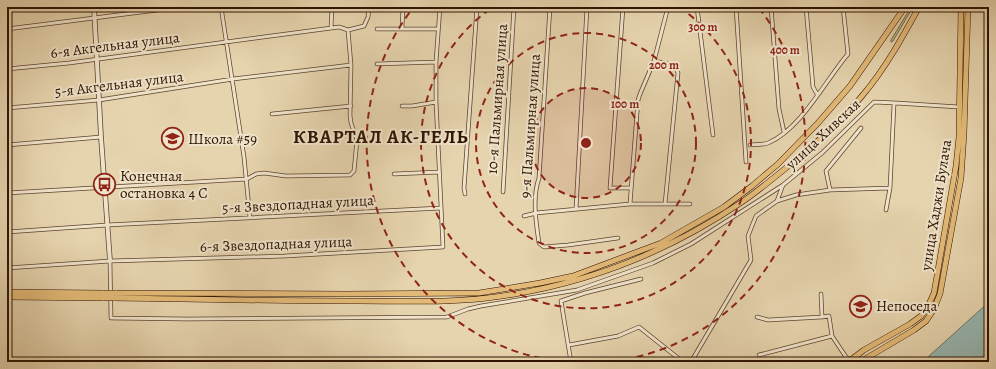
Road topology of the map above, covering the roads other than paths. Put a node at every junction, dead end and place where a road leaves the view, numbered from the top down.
1 (94, 7) edge
2 (181, 7) edge
3 (222, 7) edge
4 (332, 7) edge
5 (369, 7) edge
6 (403, 7) edge
7 (440, 7) edge
8 (477, 7) edge
9 (514, 7) edge
10 (550, 7) edge
11 (587, 7) edge
12 (623, 7) edge
13 (668, 7) edge
14 (697, 7) edge
15 (736, 7) edge
16 (771, 7) edge
17 (806, 7) edge
18 (843, 7) edge
19 (905, 7) edge
20 (919, 7) edge
21 (961, 7) edge
22 (968, 7) edge
23 (94, 18) junction
24 (7, 28) edge
25 (331, 28) junction
26 (402, 29) junction
27 (438, 29) junction
28 (348, 30) junction
29 (377, 30) dead end
30 (227, 42) junction
31 (96, 59) junction
32 (654, 61) junction
33 (436, 62) junction
34 (377, 64) dead end
35 (351, 65) junction
36 (7, 69) edge
37 (233, 79) junction
38 (817, 94) junction
39 (98, 100) junction
40 (436, 102) junction
41 (895, 104) junction
42 (350, 106) junction
43 (402, 106) dead end
44 (959, 107) junction
45 (965, 107) junction
46 (7, 108) edge
47 (272, 114) dead end
48 (861, 128) dead end
49 (784, 132) junction
50 (713, 135) dead end
51 (101, 137) junction
52 (7, 145) edge
53 (750, 145) dead end
54 (746, 162) dead end
55 (439, 172) junction
56 (394, 174) dead end
57 (247, 179) junction
58 (783, 185) junction
59 (104, 188) junction
60 (631, 188) junction
61 (890, 188) junction
62 (830, 190) junction
63 (503, 192) dead end
64 (7, 193) edge
65 (465, 194) dead end
66 (777, 201) junction
67 (630, 204) junction
68 (664, 204) junction
69 (690, 204) dead end
70 (441, 208) junction
71 (576, 209) junction
72 (886, 210) dead end
73 (536, 213) junction
74 (524, 216) dead end
75 (250, 218) junction
76 (107, 225) junction
77 (7, 232) edge
78 (618, 238) dead end
79 (110, 261) junction
80 (7, 268) edge
81 (641, 279) dead end
82 (7, 292) edge
83 (820, 294) dead end
84 (104, 296) junction
85 (114, 296) junction
86 (7, 298) edge
87 (758, 317) dead end
88 (822, 317) junction
89 (900, 330) junction
90 (832, 336) junction
91 (904, 336) junction
92 (569, 345) junction
93 (758, 355) dead end
94 (849, 361) edge
95 (571, 362) edge
96 (683, 362) edge
97 (691, 362) edge
98 (860, 362) edge

1 - 23 street
2 - 23 street
3 - 30 street
4 - 25 street
5 - 28 street
6 - 26 street
7 - 27 street
8 - 65 street
9 - 63 street, 10-я Пальмирная улица
10 - 73 street, 9-я Пальмирная улица
11 - 71 street
12 - 60 street
13 - 32 street
14 - 50 street
15 - 54 street
16 - 49 street
17 - 38 street
18 - 38 street
19 - 85 main road
20 - 85 main road
21 - 44 main road, улица Хаджи Булача
22 - 45 main road, улица Хаджи Булача
23 - 24 street
23 - 31 street
25 - 28 street, 6-я Акгельная улица
25 - 30 street, 6-я Акгельная улица
26 - 27 street
26 - 29 street
27 - 33 street
28 - 35 street
30 - 31 street, 6-я Акгельная улица
30 - 37 street
31 - 36 street, 6-я Акгельная улица
31 - 39 street
32 - 60 street
32 - 68 street
33 - 34 street
33 - 40 street
35 - 37 street, 5-я Акгельная улица
35 - 42 street
37 - 39 street, 5-я Акгельная улица
37 - 57 street
38 - 49 street
39 - 46 street, 5-я Акгельная улица
39 - 51 street
40 - 43 street
40 - 55 street
41 - 44 street, улица Хивская
41 - 58 street, улица Хивская
41 - 61 street
42 - 47 street
42 - 57 street
44 - 45 main road
44 - 89 main road, улица Хаджи Булача
45 - 91 main road, улица Хаджи Булача
48 - 62 street
49 - 53 street
51 - 52 street
51 - 59 street
55 - 56 street
55 - 70 street
57 - 59 street
57 - 75 street
58 - 66 street, улица Хивская
58 - 79 street
59 - 64 street
59 - 76 street
60 - 67 street
61 - 62 street
61 - 72 street
62 - 66 street
66 - 97 street
67 - 68 street
67 - 71 street
68 - 69 street
70 - 75 street, 5-я Звездопадная улица
70 - 79 street, 6-я Звездопадная улица
71 - 73 street
73 - 74 street
73 - 78 street, 9-я Пальмирная улица
75 - 76 street, 5-я Звездопадная улица
76 - 77 street, 5-я Звездопадная улица
76 - 79 street
79 - 80 street, 6-я Звездопадная улица
81 - 92 street
82 - 84 main road
83 - 88 street
84 - 85 main road, bridge
84 - 86 main road
87 - 88 street
88 - 90 street
89 - 91 main road
89 - 94 main road, улица Хаджи Булача
90 - 93 street
90 - 94 street
91 - 98 main road, улица Хаджи Булача
92 - 95 street
92 - 96 street

